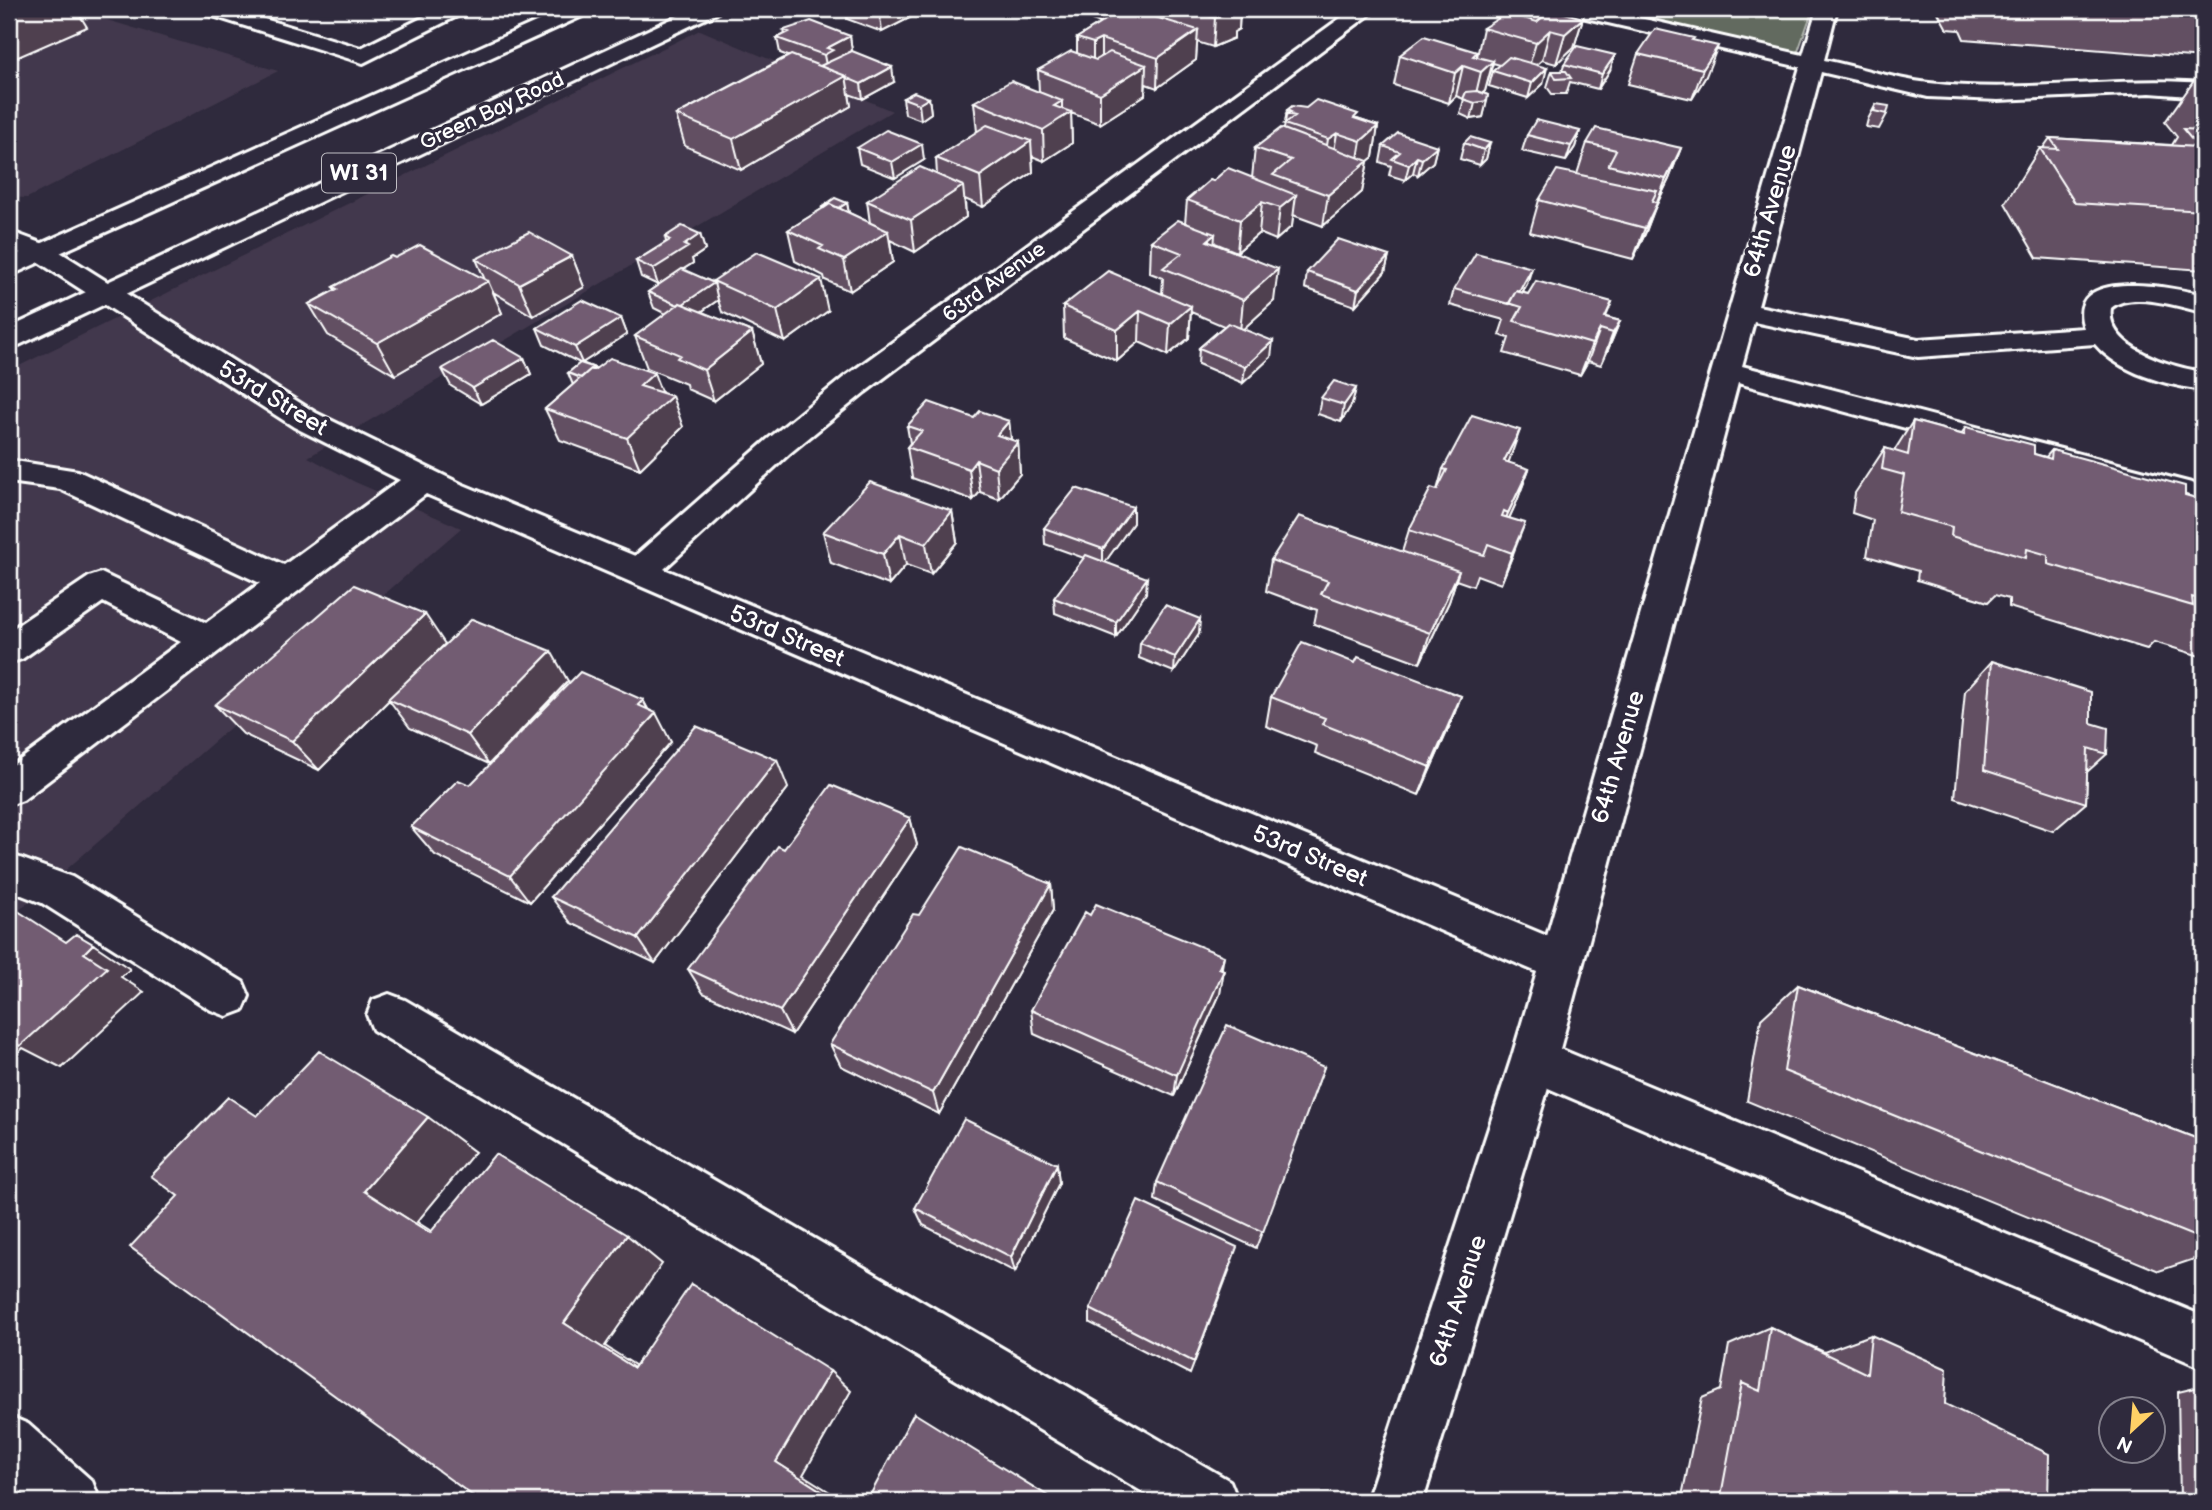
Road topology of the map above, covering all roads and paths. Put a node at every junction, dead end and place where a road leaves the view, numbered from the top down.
1 (211, 9) edge
2 (456, 9) edge
3 (582, 9) edge
4 (710, 9) edge
5 (1366, 9) edge
6 (1573, 9) edge
7 (1827, 9) edge
8 (1811, 64) junction
9 (2203, 90) edge
10 (9, 239) edge
11 (43, 253) junction
12 (9, 268) edge
13 (104, 293) junction
14 (2203, 304) edge
15 (1742, 311) junction
16 (2103, 335) junction
17 (9, 339) edge
18 (1726, 371) junction
19 (2202, 382) edge
20 (9, 471) edge
21 (424, 479) junction
22 (2203, 497) edge
23 (638, 573) junction
24 (287, 581) junction
25 (209, 640) junction
26 (9, 649) edge
27 (9, 789) edge
28 (9, 873) edge
29 (1561, 962) junction
30 (227, 996) dead end
31 (390, 1014) dead end
32 (1534, 1060) junction
33 (2203, 1342) edge
34 (9, 1443) edge
35 (72, 1501) edge
36 (1210, 1501) edge
37 (1395, 1501) edge

1 - 2 street
3 - 11 street, WI 31
4 - 13 street, Green Bay Road / WI 31
5 - 23 street, 63rd Avenue
6 - 8 street
7 - 8 street, 64th Avenue
8 - 9 street
8 - 15 street, 64th Avenue
10 - 11 street, 53rd Street
11 - 12 street, WI 31
11 - 13 street, 53rd Street
13 - 17 street, Green Bay Road / WI 31
13 - 21 street, 53rd Street
14 - 16 street
15 - 16 street
15 - 18 street, 64th Avenue
16 - 19 street
18 - 22 street
18 - 29 street, 64th Avenue
20 - 24 street
21 - 23 street, 53rd Street
21 - 24 street
23 - 29 street, 53rd Street
24 - 25 street
25 - 26 street
25 - 27 street
28 - 30 street
29 - 32 street, 64th Avenue
31 - 36 street
32 - 33 street
32 - 37 street, 64th Avenue
34 - 35 street

